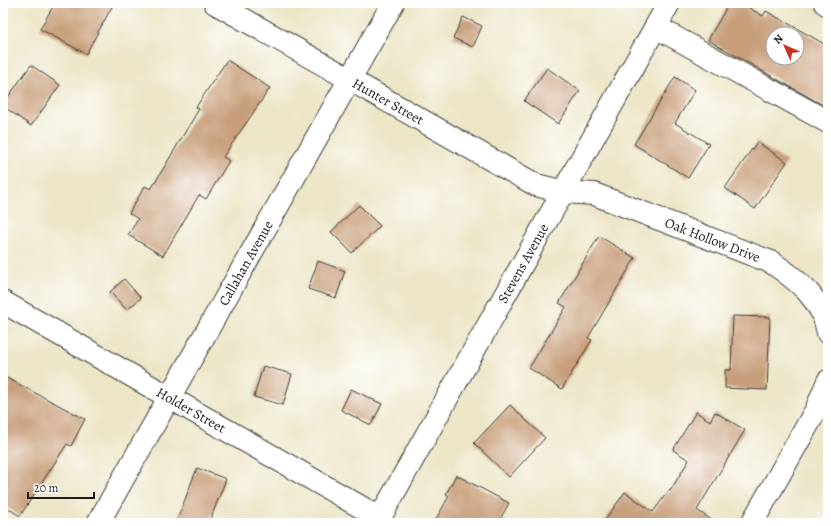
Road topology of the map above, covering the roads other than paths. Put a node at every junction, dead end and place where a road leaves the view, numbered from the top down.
1 (215, 3) edge
2 (393, 3) edge
3 (669, 3) edge
4 (825, 3) edge
5 (828, 5) edge
6 (656, 27) junction
7 (349, 79) junction
8 (828, 122) edge
9 (564, 192) junction
10 (3, 302) edge
11 (828, 333) edge
12 (828, 381) edge
13 (170, 398) junction
14 (379, 520) edge
15 (98, 523) edge
16 (752, 523) edge

1 - 7 street, Hunter Street
2 - 7 street, Callahan Avenue
3 - 6 street, Stevens Avenue
4 - 5 street
6 - 8 street
6 - 9 street, Stevens Avenue
7 - 9 street, Hunter Street
7 - 13 street, Callahan Avenue
9 - 11 street, Oak Hollow Drive
9 - 14 street, Stevens Avenue
10 - 13 street, Holder Street
12 - 16 street
13 - 14 street, Holder Street
13 - 15 street, Callahan Avenue

